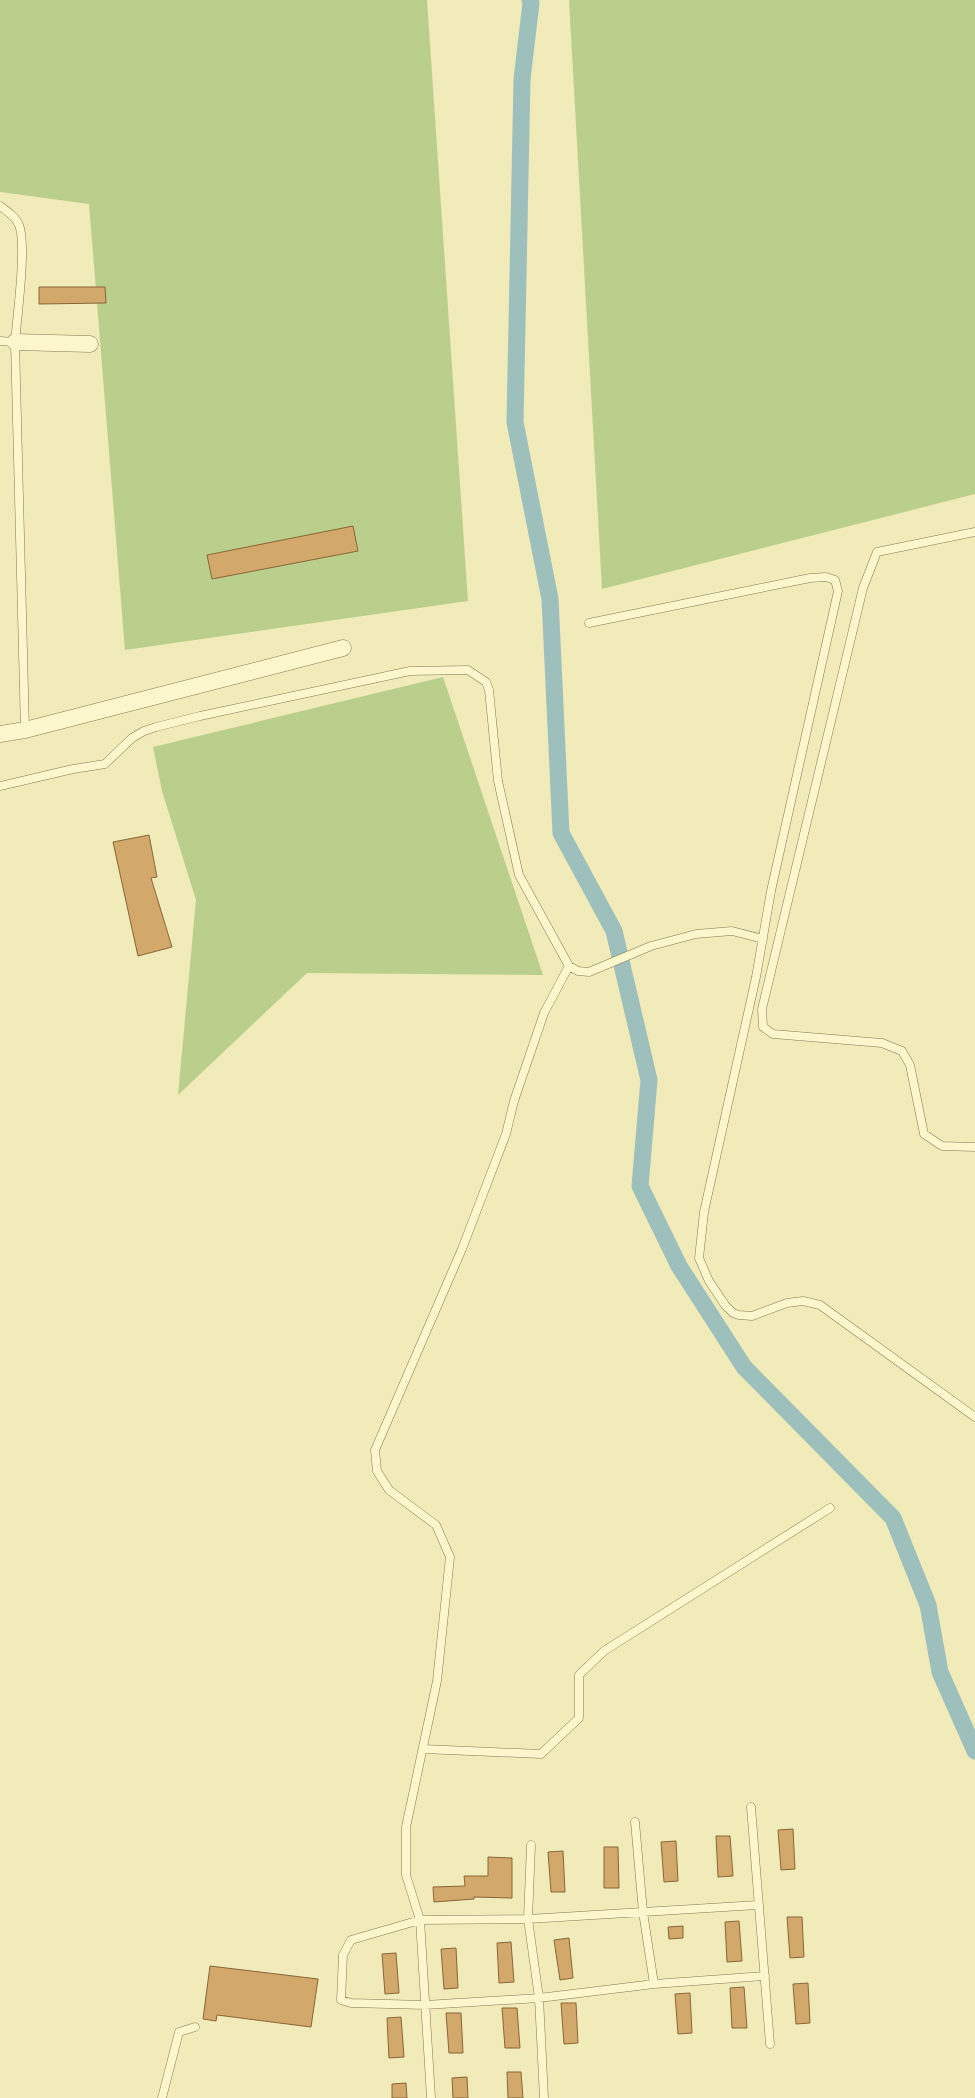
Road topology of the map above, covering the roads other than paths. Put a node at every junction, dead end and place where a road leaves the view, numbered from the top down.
1 (0, 206) edge
2 (8, 341) edge
3 (90, 344) dead end
4 (975, 532) edge
5 (588, 623) dead end
6 (343, 648) dead end
7 (25, 730) junction
8 (0, 734) edge
9 (0, 786) edge
10 (763, 939) junction
11 (569, 966) junction
12 (975, 1147) edge
13 (975, 1417) edge
14 (830, 1508) dead end
15 (423, 1749) junction
16 (751, 1807) dead end
17 (635, 1822) dead end
18 (531, 1844) dead end
19 (758, 1905) junction
20 (643, 1912) junction
21 (528, 1919) junction
22 (420, 1920) junction
23 (765, 1976) junction
24 (654, 1984) junction
25 (539, 1998) junction
26 (425, 2005) junction
27 (195, 2027) dead end
28 (770, 2044) dead end
29 (162, 2098) edge
30 (431, 2098) edge
31 (544, 2098) edge

1 - 2 lane
2 - 3 street
2 - 7 lane
4 - 12 lane
5 - 10 lane
6 - 7 street
7 - 8 street
9 - 11 lane
10 - 11 lane
10 - 13 lane
11 - 15 lane
14 - 15 lane
15 - 22 lane
16 - 19 lane
17 - 20 lane
18 - 21 lane
19 - 20 lane
19 - 23 lane
20 - 21 lane
20 - 24 lane
21 - 22 lane
21 - 25 lane
22 - 26 lane
22 - 26 lane
23 - 24 lane
23 - 28 lane
24 - 25 lane
25 - 26 lane
25 - 31 lane
26 - 30 lane
27 - 29 lane

